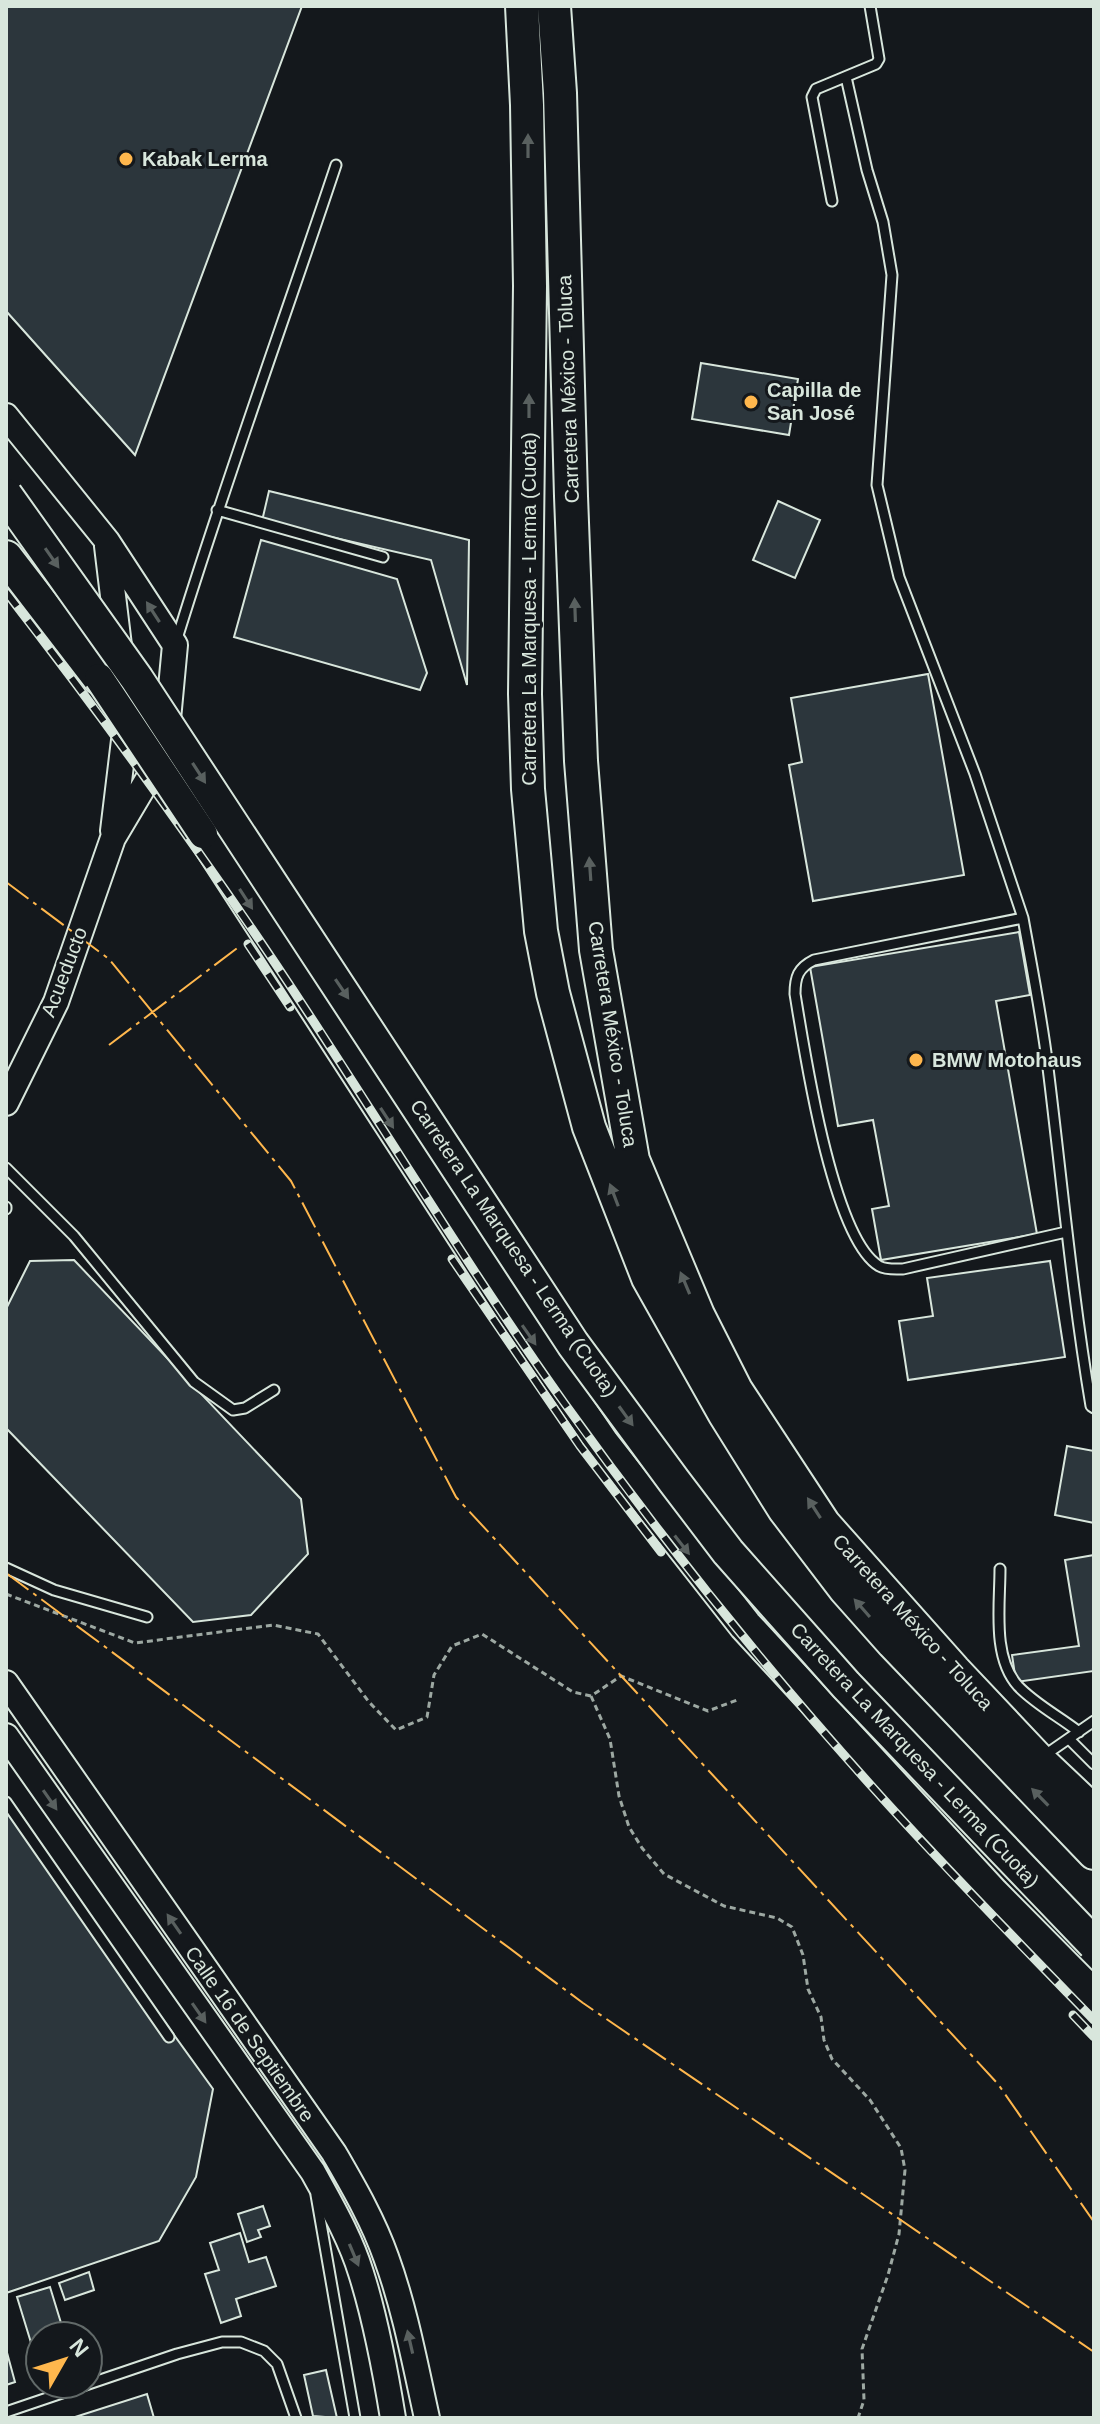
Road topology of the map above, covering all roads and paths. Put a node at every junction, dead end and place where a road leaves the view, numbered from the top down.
1 (522, 6) edge
2 (554, 6) edge
3 (870, 6) edge
4 (846, 77) junction
5 (336, 165) dead end
6 (832, 201) dead end
7 (6, 416) edge
8 (6, 495) edge
9 (217, 510) junction
10 (107, 541) junction
11 (6, 557) edge
12 (383, 557) dead end
13 (175, 645) junction
14 (99, 678) joint
15 (203, 834) joint
16 (113, 838) junction
17 (1023, 918) junction
18 (6, 1103) edge
19 (6, 1168) edge
20 (1066, 1232) junction
21 (274, 1390) dead end
22 (1094, 1408) edge
23 (6, 1568) edge
24 (1000, 1569) dead end
25 (6, 1594) edge
26 (147, 1617) dead end
27 (6, 1683) edge
28 (591, 1696) junction
29 (737, 1700) dead end
30 (1094, 1721) edge
31 (1079, 1732) junction
32 (6, 1736) edge
33 (1069, 1739) junction
34 (1038, 1759) junction
35 (1094, 1764) edge
36 (6, 1802) edge
37 (1094, 1812) edge
38 (1094, 1853) edge
39 (1094, 1944) edge
40 (1094, 1996) edge
41 (169, 2037) dead end
42 (313, 2172) junction
43 (6, 2412) edge
44 (296, 2418) edge
45 (355, 2418) edge
46 (393, 2418) edge
47 (427, 2418) edge
48 (858, 2418) edge

38 -> 1 highway, Carretera La Marquesa - Lerma (Cuota)
34 -> 2 highway, Carretera México - Toluca
3 - 4 lane
4 - 6 lane
4 - 17 lane
5 - 9 lane
7 - 10 main road
8 -> 39 highway, Carretera La Marquesa - Lerma (Cuota), bridge
9 - 12 lane
9 - 13 lane
13 -> 10 main road
10 - 16 main road
11 - 14 highway
13 - 16 main road
14 - 15 main road, bridge
15 -> 40 highway
16 - 18 main road, Acueducto
17 - 20 lane
17 - 20 lane
19 - 21 lane
20 - 22 lane
23 - 26 lane
24 - 31 lane
25 - 28 path
47 -> 27 main road, Calle 16 de Septiembre
28 - 29 path
28 - 48 path
30 - 31 lane
31 - 33 lane
32 -> 42 main road, Calle 16 de Septiembre
33 - 34 lane
33 - 35 lane
34 - 37 highway, Carretera México - Toluca
36 - 41 lane
42 - 45 lane
42 -> 46 main road, Calle 16 de Septiembre
43 - 44 lane

